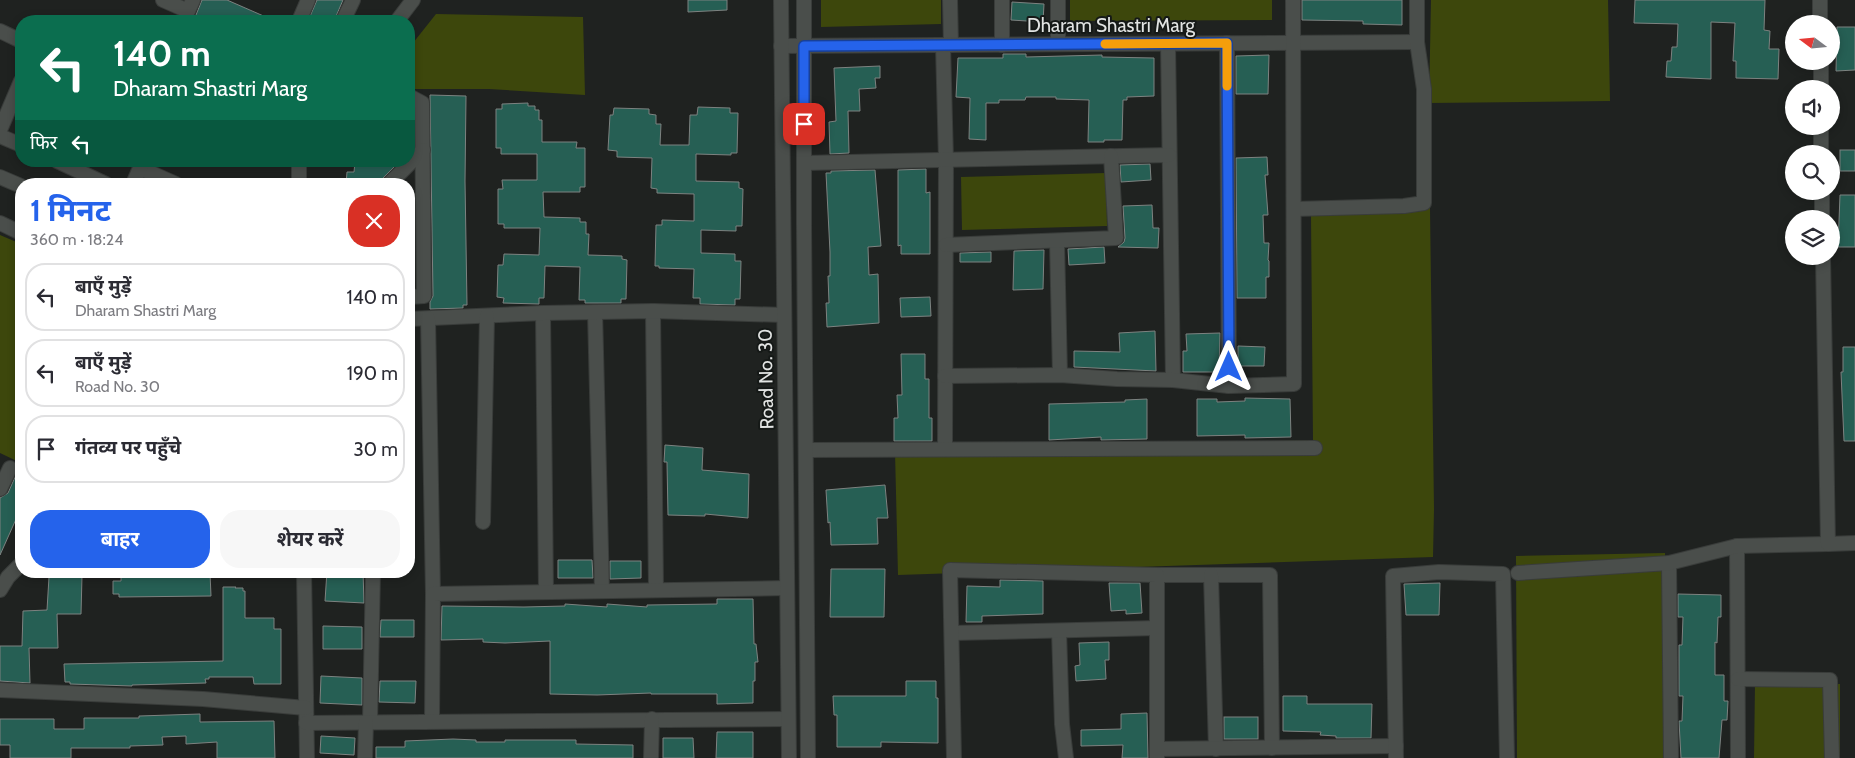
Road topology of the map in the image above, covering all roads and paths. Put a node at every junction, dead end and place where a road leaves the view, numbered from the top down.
1 (163, 0) edge
2 (193, 0) edge
3 (308, 0) edge
4 (353, 0) edge
5 (413, 0) edge
6 (781, 0) edge
7 (804, 0) edge
8 (950, 0) edge
9 (1002, 0) edge
10 (1058, 0) edge
11 (1293, 0) edge
12 (1417, 0) edge
13 (1820, 0) edge
14 (302, 15) edge
15 (346, 15) edge
16 (402, 15) edge
17 (1820, 15) edge
18 (0, 31) edge
19 (15, 38) edge
20 (1417, 42) junction
21 (1227, 43) junction
22 (1294, 43) junction
23 (1058, 44) junction
24 (1168, 44) junction
25 (947, 45) junction
26 (1002, 45) junction
27 (782, 46) junction
28 (804, 46) junction
29 (15, 91) edge
30 (415, 100) edge
31 (4, 108) edge
32 (0, 130) edge
33 (0, 136) edge
34 (15, 142) edge
35 (423, 150) junction
36 (1170, 155) junction
37 (1111, 156) junction
38 (415, 158) edge
39 (946, 160) junction
40 (804, 163) junction
41 (69, 167) edge
42 (146, 167) edge
43 (406, 167) edge
44 (0, 177) edge
45 (93, 178) edge
46 (166, 178) edge
47 (395, 178) edge
48 (15, 183) edge
49 (1294, 209) junction
50 (0, 223) edge
51 (15, 230) edge
52 (1057, 242) junction
53 (946, 245) junction
54 (1823, 265) edge
55 (415, 297) edge
56 (653, 311) junction
57 (595, 312) junction
58 (543, 313) junction
59 (784, 315) junction
60 (487, 316) junction
61 (415, 319) edge
62 (428, 319) junction
63 (1060, 375) junction
64 (945, 376) junction
65 (1173, 380) junction
66 (1229, 386) junction
67 (1315, 448) dead end
68 (946, 449) junction
69 (806, 450) junction
70 (10, 468) dead end
71 (0, 489) edge
72 (484, 522) dead end
73 (1828, 544) junction
74 (1855, 544) edge
75 (1737, 546) junction
76 (1669, 564) junction
77 (15, 568) edge
78 (1518, 573) dead end
79 (4, 575) edge
80 (1157, 575) junction
81 (1211, 575) junction
82 (304, 578) edge
83 (373, 578) edge
84 (787, 588) junction
85 (0, 590) edge
86 (656, 590) junction
87 (602, 591) junction
88 (546, 592) junction
89 (432, 594) junction
90 (1157, 628) junction
91 (1059, 630) junction
92 (952, 633) junction
93 (1738, 679) junction
94 (0, 690) edge
95 (306, 708) junction
96 (652, 719) junction
97 (788, 719) junction
98 (432, 721) junction
99 (306, 722) junction
100 (368, 722) junction
101 (1216, 748) junction
102 (1272, 748) junction
103 (1396, 752) edge
104 (1157, 754) edge
105 (307, 758) edge
106 (365, 758) edge
107 (651, 758) edge
108 (789, 758) edge
109 (808, 758) edge
110 (954, 758) edge
111 (1066, 758) edge
112 (1507, 758) edge
113 (1671, 758) edge
114 (1738, 758) edge
115 (1832, 758) edge

1 - 2 street
3 - 14 street
4 - 15 street
5 - 16 street
6 - 27 street, Road No. 30
7 - 28 street, Road No. 30
8 - 25 street
9 - 26 street
10 - 23 street
11 - 22 street
12 - 20 street
13 - 17 street
18 - 19 street
20 - 22 street, Dharam Shastri Marg
20 - 49 street
21 - 22 street, Dharam Shastri Marg
21 - 24 street, Dharam Shastri Marg
21 - 66 street
22 - 49 street
23 - 24 street, Dharam Shastri Marg
23 - 26 street, Dharam Shastri Marg
24 - 36 street
25 - 26 street, Dharam Shastri Marg
25 - 28 street, Dharam Shastri Marg
25 - 39 street
27 - 28 street, Dharam Shastri Marg
27 - 59 street, Road No. 30
28 - 40 street, Road No. 30
29 - 31 street
30 - 35 street
31 - 32 street
33 - 34 street
35 - 38 street
35 - 55 street
36 - 37 street
36 - 65 street
37 - 39 street
37 - 52 street
39 - 40 street
39 - 53 street
40 - 69 street, Road No. 30
41 - 45 street
42 - 46 street
43 - 47 street
44 - 48 street
49 - 66 street
50 - 51 street
52 - 53 street
52 - 63 street
53 - 64 street
54 - 73 street
56 - 57 street
56 - 59 street
56 - 86 street
57 - 58 street
57 - 87 street
58 - 60 street
58 - 88 street
59 - 84 street, Road No. 30
60 - 62 street
60 - 72 street
61 - 62 street
62 - 89 street
63 - 64 street
63 - 65 street
64 - 68 street
65 - 66 street
67 - 68 street
68 - 69 street
69 - 109 street, Road No. 30
70 - 71 street
73 - 74 street
73 - 75 street
75 - 76 street
75 - 93 street
76 - 78 street
76 - 113 street
77 - 79 street
79 - 85 street
80 - 81 street
80 - 90 street
80 - 92 street
81 - 101 street
81 - 102 street
82 - 95 street
83 - 100 street
84 - 86 street
84 - 97 street, Road No. 30
86 - 87 street
87 - 88 street
88 - 89 street
89 - 98 street
90 - 91 street
90 - 104 street
91 - 92 street
91 - 111 street
92 - 110 street
93 - 114 street
93 - 115 street
94 - 95 street
95 - 99 street
96 - 97 street
96 - 98 street
96 - 107 street
97 - 108 street, Road No. 30
98 - 100 street
99 - 100 street
99 - 105 street
100 - 106 street
101 - 102 street
101 - 104 street
102 - 103 street
103 - 112 street

